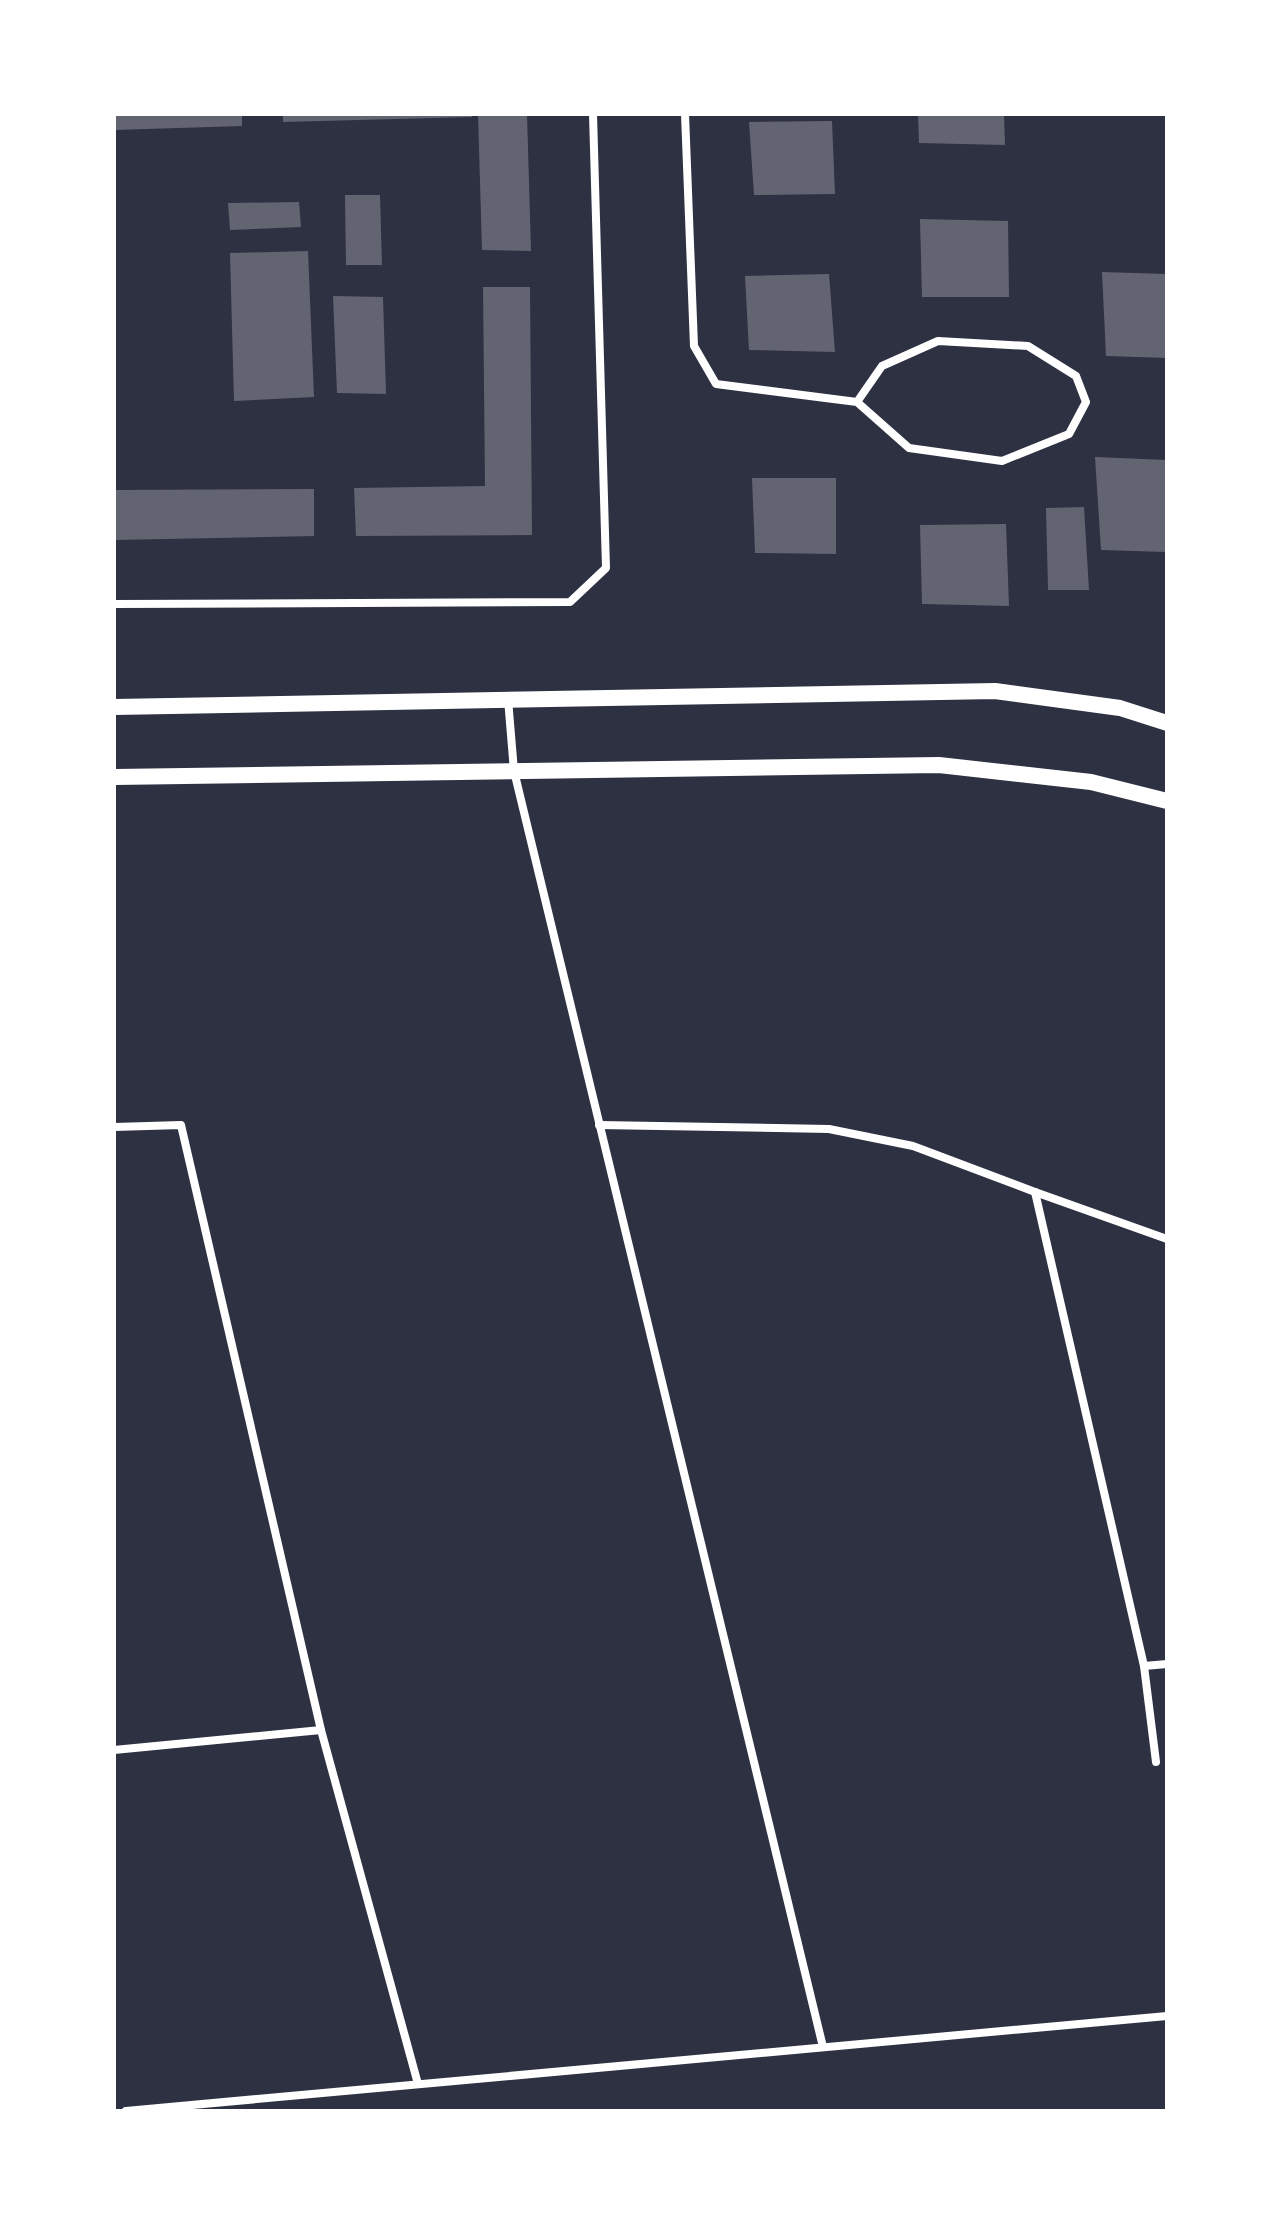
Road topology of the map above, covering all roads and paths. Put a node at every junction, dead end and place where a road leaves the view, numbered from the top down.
1 (593, 114) edge
2 (685, 114) edge
3 (857, 402) junction
4 (114, 604) edge
5 (508, 699) junction
6 (114, 707) edge
7 (1167, 723) edge
8 (514, 771) junction
9 (114, 777) edge
10 (1167, 801) edge
11 (599, 1125) junction
12 (114, 1127) edge
13 (1035, 1192) junction
14 (1167, 1239) edge
15 (1167, 1664) edge
16 (1144, 1666) junction
17 (321, 1730) junction
18 (114, 1750) edge
19 (1156, 1762) dead end
20 (1167, 2016) edge
21 (823, 2047) junction
22 (418, 2084) junction
23 (126, 2111) edge

1 - 4 street
2 - 3 street
3 - 3 street
5 - 6 main road
5 - 7 main road
5 - 8 street
8 - 9 main road
8 - 10 main road
8 - 11 street
11 - 13 street
11 - 21 street
12 - 17 street
13 - 14 street
13 - 16 street
15 - 16 street
16 - 19 street
17 - 18 street
17 - 22 street
20 - 21 street
21 - 22 street
22 - 23 street

